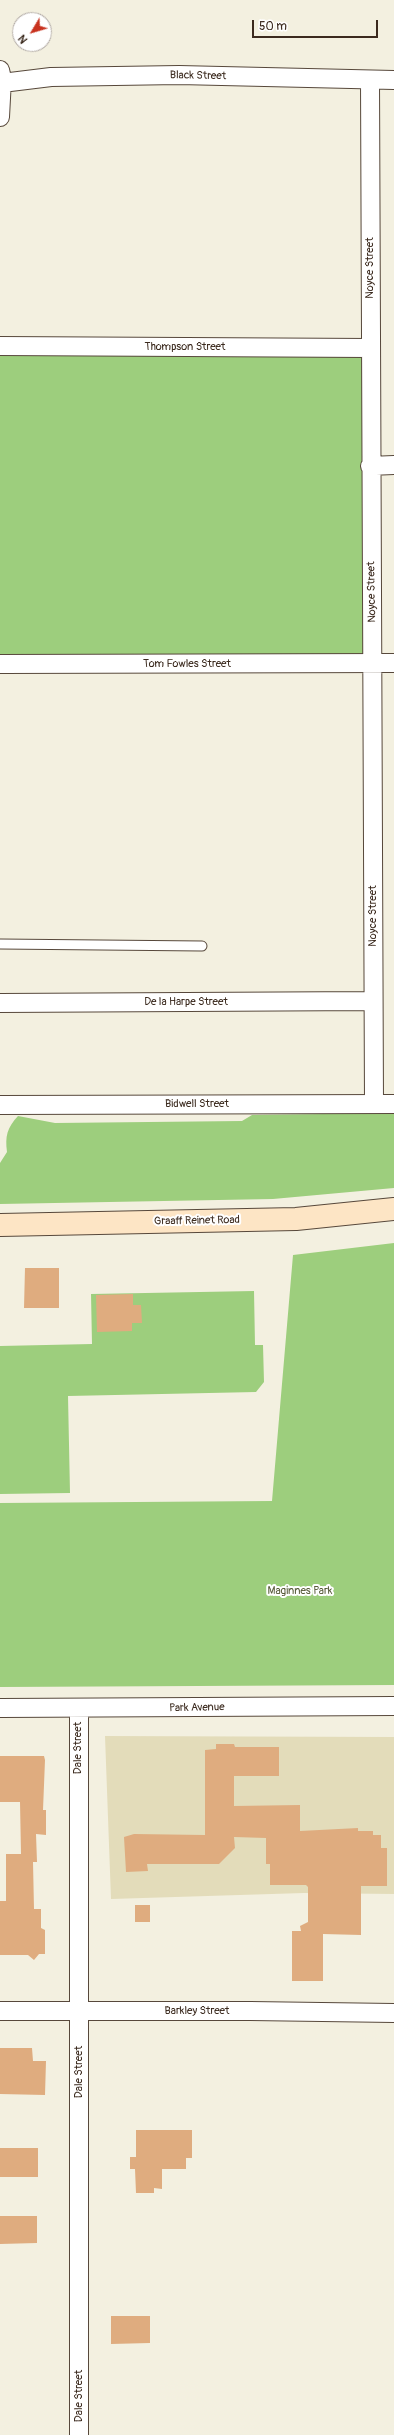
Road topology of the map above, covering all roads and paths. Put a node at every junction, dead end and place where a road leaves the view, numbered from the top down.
1 (1, 77) edge
2 (370, 80) junction
3 (394, 80) edge
4 (0, 117) edge
5 (0, 346) edge
6 (370, 348) junction
7 (370, 466) junction
8 (394, 466) edge
9 (373, 663) junction
10 (394, 663) edge
11 (0, 664) edge
12 (0, 944) edge
13 (202, 946) dead end
14 (372, 1001) junction
15 (0, 1003) edge
16 (374, 1104) junction
17 (394, 1104) edge
18 (0, 1105) edge
19 (394, 1209) edge
20 (0, 1225) edge
21 (394, 1706) edge
22 (0, 1708) edge
23 (79, 1709) junction
24 (0, 2011) edge
25 (79, 2011) junction
26 (394, 2013) edge
27 (79, 2435) edge

1 - 2 street, Black Street
1 - 4 street
2 - 3 street, Black Street
2 - 6 street, Noyce Street
5 - 6 street, Thompson Street
6 - 7 street, Noyce Street
7 - 8 street
7 - 9 street, Noyce Street
9 - 10 street, Tom Fowles Street
9 - 11 street, Tom Fowles Street
9 - 14 street, Noyce Street
12 - 13 lane
14 - 15 street, De la Harpe Street
14 - 16 street, Noyce Street
16 - 17 street, Bidwell Street
16 - 18 street, Bidwell Street
19 - 20 main road, Graaff Reinet Road
21 - 23 street, Park Avenue
22 - 23 street, Park Avenue
23 - 25 street, Dale Street
24 - 25 street, Barkley Street
25 - 26 street, Barkley Street
25 - 27 street, Dale Street

